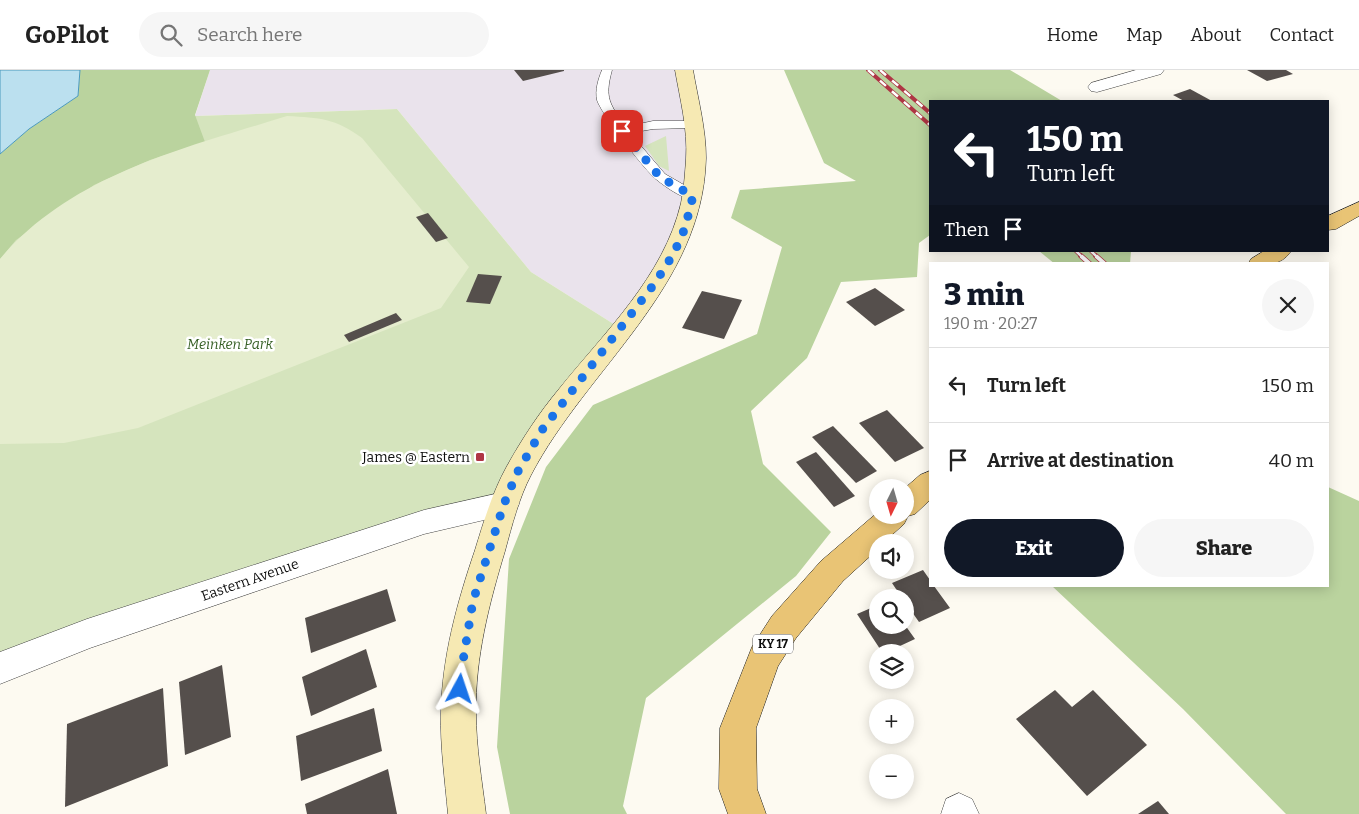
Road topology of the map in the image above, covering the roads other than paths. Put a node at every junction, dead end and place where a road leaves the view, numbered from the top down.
1 (607, 70) edge
2 (684, 70) edge
3 (1155, 70) edge
4 (1098, 87) dead end
5 (691, 124) junction
6 (622, 131) junction
7 (693, 196) junction
8 (1359, 208) edge
9 (1329, 223) edge
10 (1278, 252) edge
11 (1262, 262) edge
12 (929, 484) edge
13 (914, 497) edge
14 (504, 504) junction
15 (884, 524) edge
16 (0, 668) edge
17 (467, 814) edge
18 (747, 814) edge

1 - 6 lane
2 - 5 main road
3 - 4 street
5 - 6 lane
5 - 7 main road
6 - 7 lane
7 - 14 main road
8 - 9 main road
10 - 11 main road
12 - 13 main road
14 - 16 street, Eastern Avenue
14 - 17 main road
15 - 18 main road, KY 17

